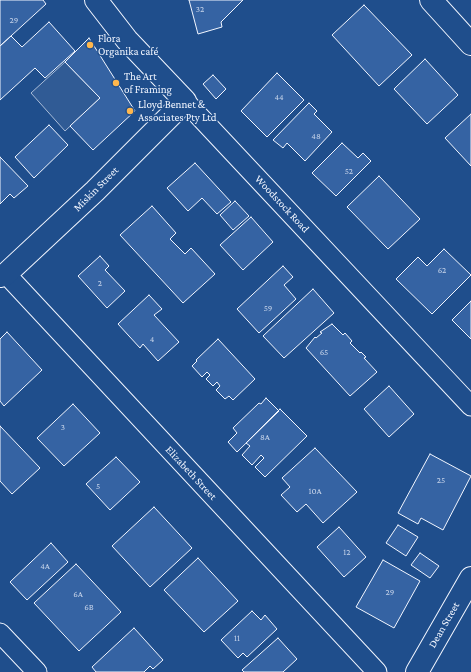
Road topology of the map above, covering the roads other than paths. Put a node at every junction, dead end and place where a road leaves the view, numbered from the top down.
1 (96, 0) edge
2 (431, 0) edge
3 (471, 44) edge
4 (185, 101) junction
5 (2, 279) edge
6 (471, 406) edge
7 (471, 578) edge
8 (0, 633) edge
9 (37, 672) edge
10 (377, 672) edge
11 (417, 672) edge

1 - 4 main road, Woodstock Road
2 - 3 main road
4 - 5 main road, Miskin Street
4 - 6 street, Woodstock Road
5 - 10 street, Elizabeth Street
7 - 11 main road, Dean Street
8 - 9 street

